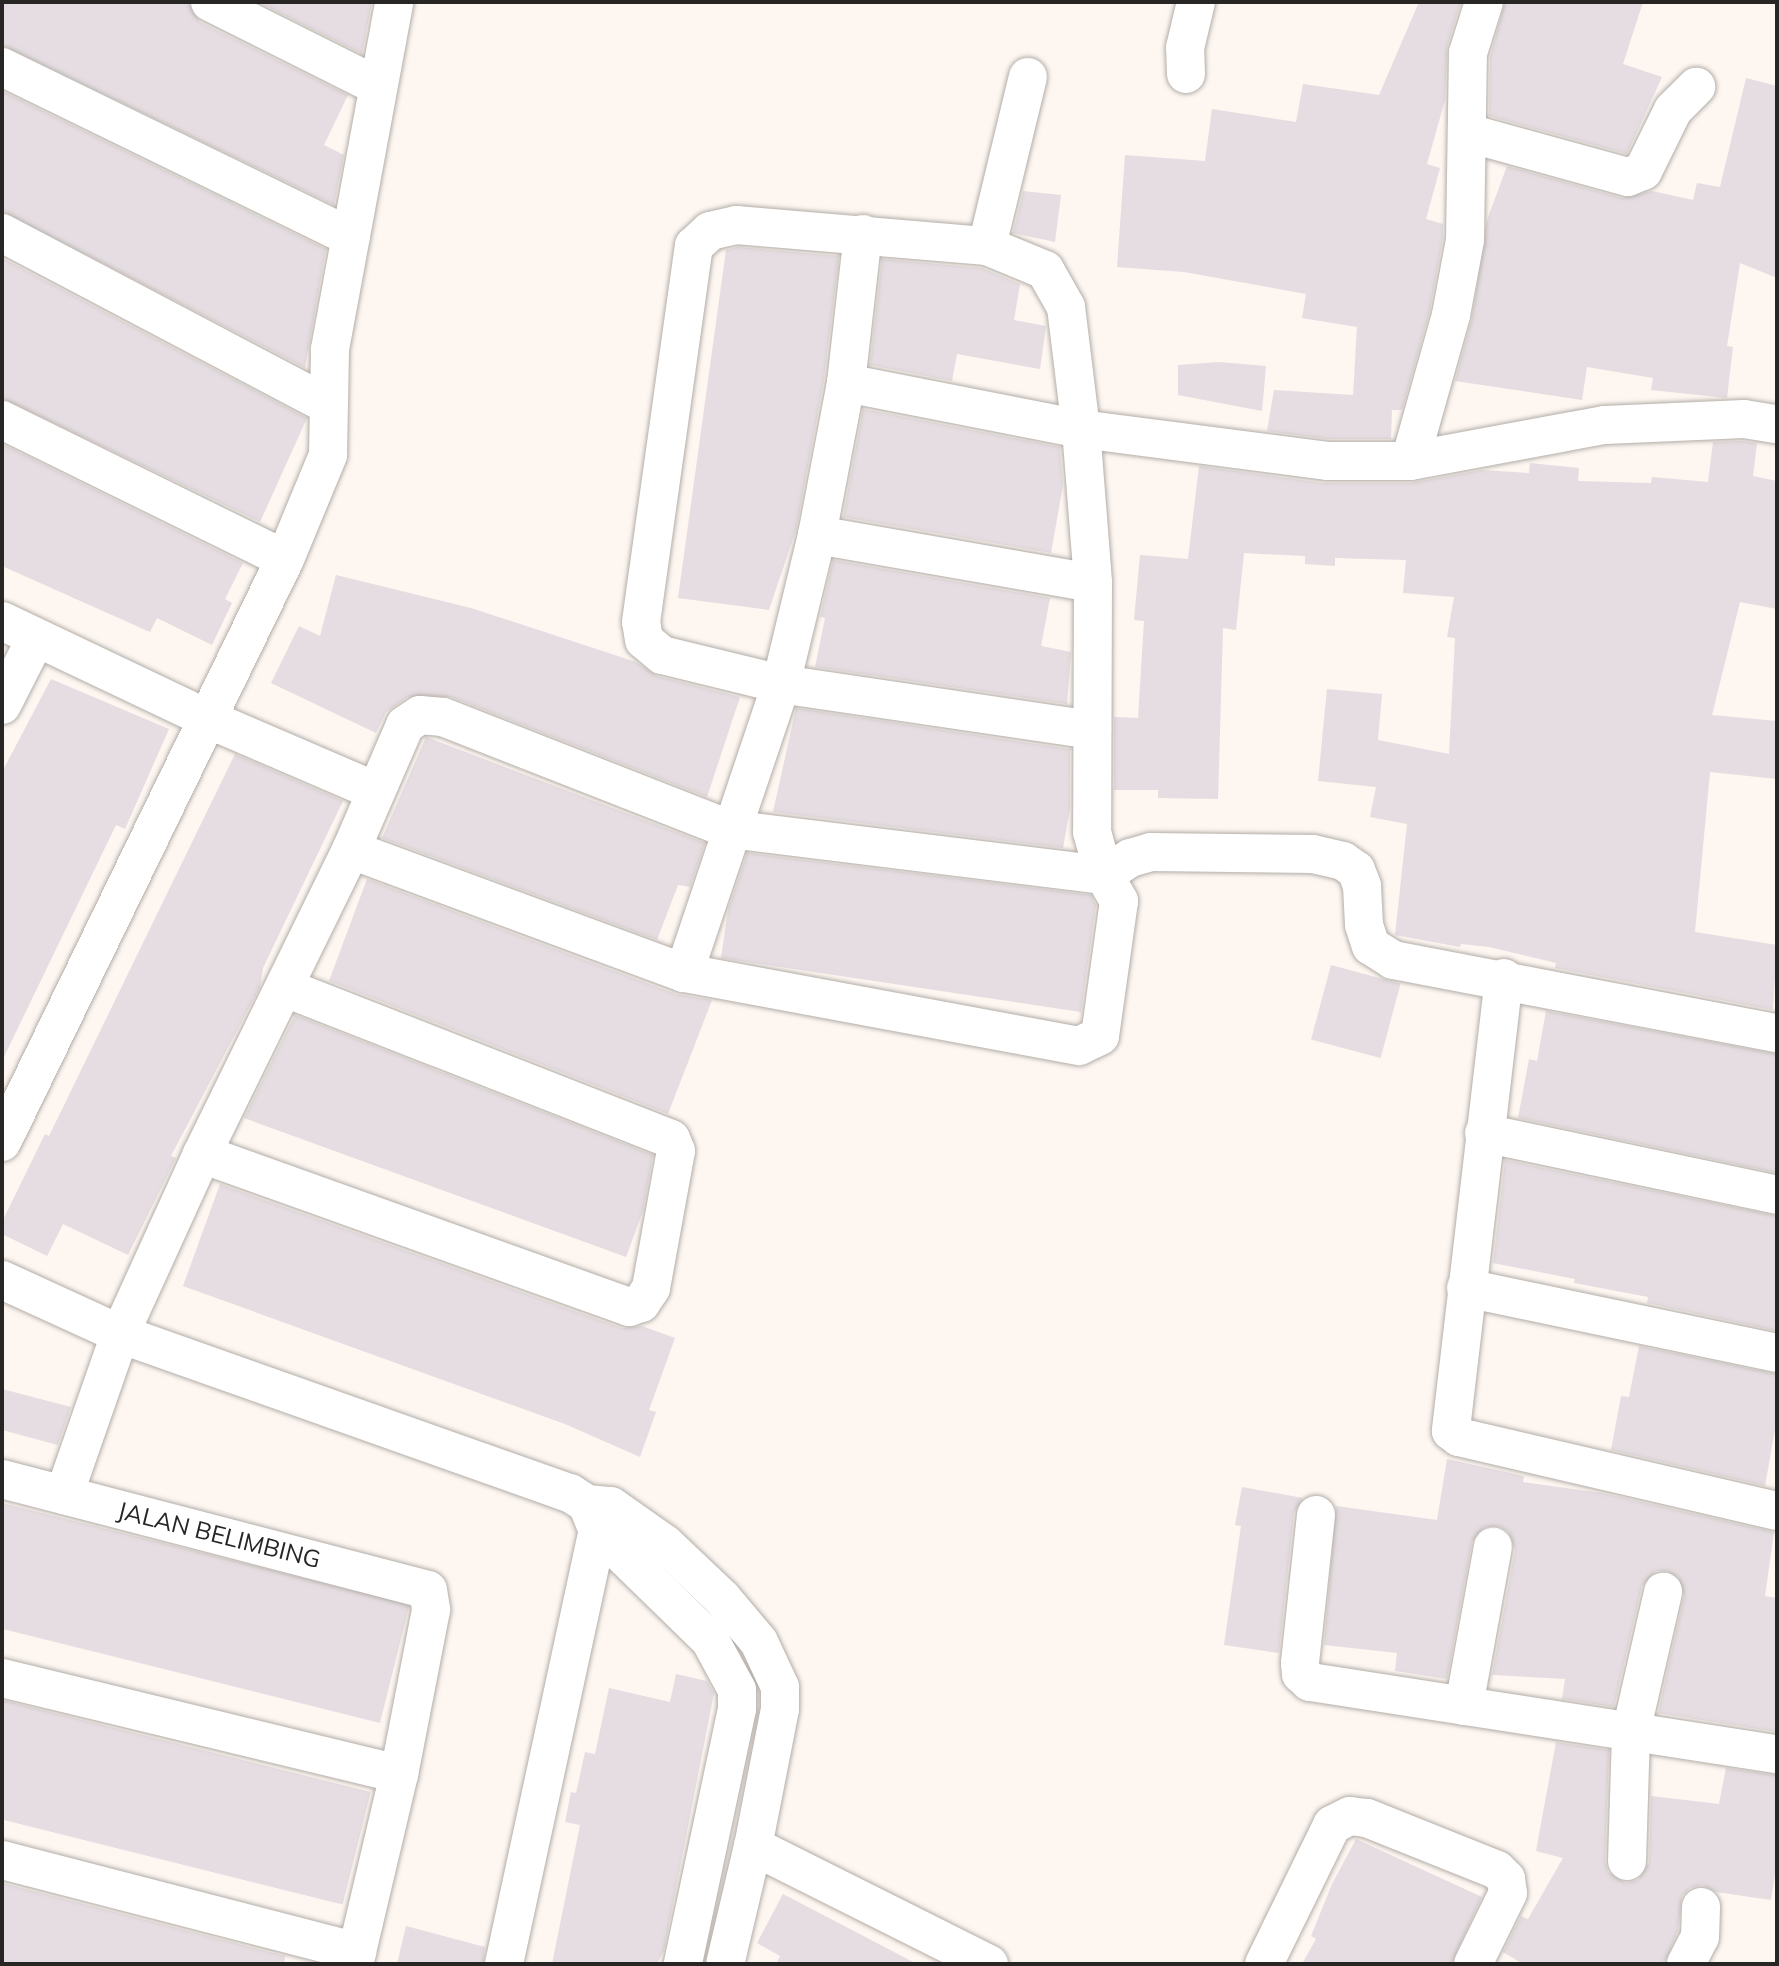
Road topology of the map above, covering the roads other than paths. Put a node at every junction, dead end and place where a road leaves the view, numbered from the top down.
1 (210, 2) edge
2 (394, 2) edge
3 (1196, 2) edge
4 (1484, 2) edge
5 (2, 67) edge
6 (1186, 74) dead end
7 (1028, 77) dead end
8 (378, 86) junction
9 (1696, 87) dead end
10 (1468, 133) junction
11 (2, 233) edge
12 (863, 234) junction
13 (351, 237) junction
14 (988, 246) junction
15 (846, 383) junction
16 (327, 404) junction
17 (2, 420) edge
18 (1777, 424) edge
19 (1081, 429) junction
20 (1410, 461) junction
21 (817, 535) junction
22 (285, 559) junction
23 (1093, 583) junction
24 (2, 621) edge
25 (36, 638) junction
26 (781, 684) junction
27 (2, 705) edge
28 (208, 719) junction
29 (1092, 730) junction
30 (375, 791) junction
31 (729, 829) junction
32 (351, 850) junction
33 (1104, 875) junction
34 (684, 973) junction
35 (1504, 978) junction
36 (286, 988) junction
37 (1777, 1033) edge
38 (1484, 1133) junction
39 (2, 1142) edge
40 (202, 1154) junction
41 (1777, 1195) edge
42 (2, 1280) edge
43 (1466, 1288) junction
44 (120, 1334) junction
45 (1777, 1353) edge
46 (2, 1479) edge
47 (64, 1495) junction
48 (1777, 1511) edge
49 (598, 1514) junction
50 (1316, 1515) dead end
51 (1493, 1547) dead end
52 (1663, 1592) dead end
53 (743, 1622) junction
54 (710, 1640) junction
55 (2, 1678) edge
56 (1464, 1706) junction
57 (1631, 1732) junction
58 (1777, 1755) edge
59 (399, 1774) junction
60 (753, 1846) junction
61 (2, 1860) edge
62 (1627, 1861) dead end
63 (1701, 1907) dead end
64 (355, 1958) edge
65 (504, 1964) edge
66 (683, 1964) edge
67 (725, 1964) edge
68 (989, 1964) edge
69 (1264, 1964) edge
70 (1473, 1964) edge
71 (1686, 1964) edge

1 - 8 street
2 - 8 street
3 - 6 street
4 - 10 street
5 - 13 street
7 - 14 street
8 - 13 street
9 - 10 street
10 - 20 street
11 - 16 street
12 - 14 street
12 - 15 street
12 - 26 street
13 - 16 street
14 - 19 street
15 - 19 street
15 - 21 street
16 - 22 street
17 - 22 street
18 - 20 street
19 - 20 street
19 - 23 street
21 - 23 street
21 - 26 street
22 - 28 street
23 - 29 street
24 - 25 street
25 - 27 street
25 - 28 street
26 - 29 street
26 - 31 street
28 - 30 street
28 - 39 street
29 - 33 street
30 - 31 street
30 - 32 street
31 - 33 street
31 - 34 street
32 - 34 street
32 - 36 street
33 - 34 street
33 - 35 street
35 - 37 street
35 - 38 street
36 - 40 street
36 - 40 street
38 - 41 street
38 - 43 street
40 - 44 street
42 - 44 street
43 - 45 street
43 - 48 street
44 - 47 street
44 - 49 street
46 - 47 street, JALAN BELIMBING
47 - 59 street, JALAN BELIMBING
49 - 53 street
49 - 54 street
49 - 65 street
50 - 56 street
51 - 56 street
52 - 57 street
53 - 54 street
53 - 60 street
54 - 66 street
55 - 59 street
56 - 57 street
57 - 58 street
57 - 62 street
59 - 64 street
60 - 67 street
60 - 68 street
61 - 64 street
63 - 71 street
69 - 70 street

